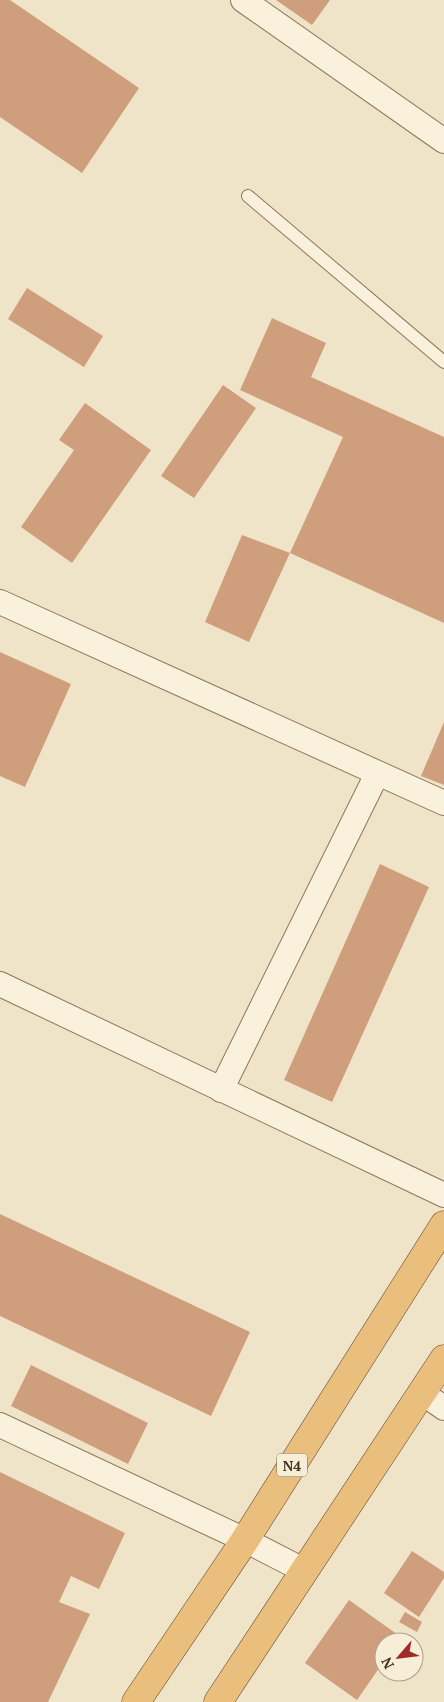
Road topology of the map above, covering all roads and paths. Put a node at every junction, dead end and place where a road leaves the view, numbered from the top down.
1 (242, 0) edge
2 (444, 141) edge
3 (248, 196) dead end
4 (444, 362) edge
5 (0, 602) edge
6 (377, 774) junction
7 (444, 803) edge
8 (0, 984) edge
9 (221, 1090) junction
10 (444, 1195) edge
11 (444, 1225) edge
12 (444, 1359) edge
13 (421, 1392) junction
14 (444, 1408) edge
15 (0, 1425) edge
16 (245, 1540) junction
17 (305, 1571) junction
18 (136, 1702) edge
19 (218, 1702) edge

1 - 2 street
3 - 4 lane
5 - 6 street
6 - 7 street
6 - 9 street
8 - 9 street
9 - 10 street
11 - 16 highway, N4
12 - 13 highway
13 - 14 street
13 - 17 highway
15 - 16 street
16 - 17 street
16 - 18 highway, N4
17 - 19 highway

